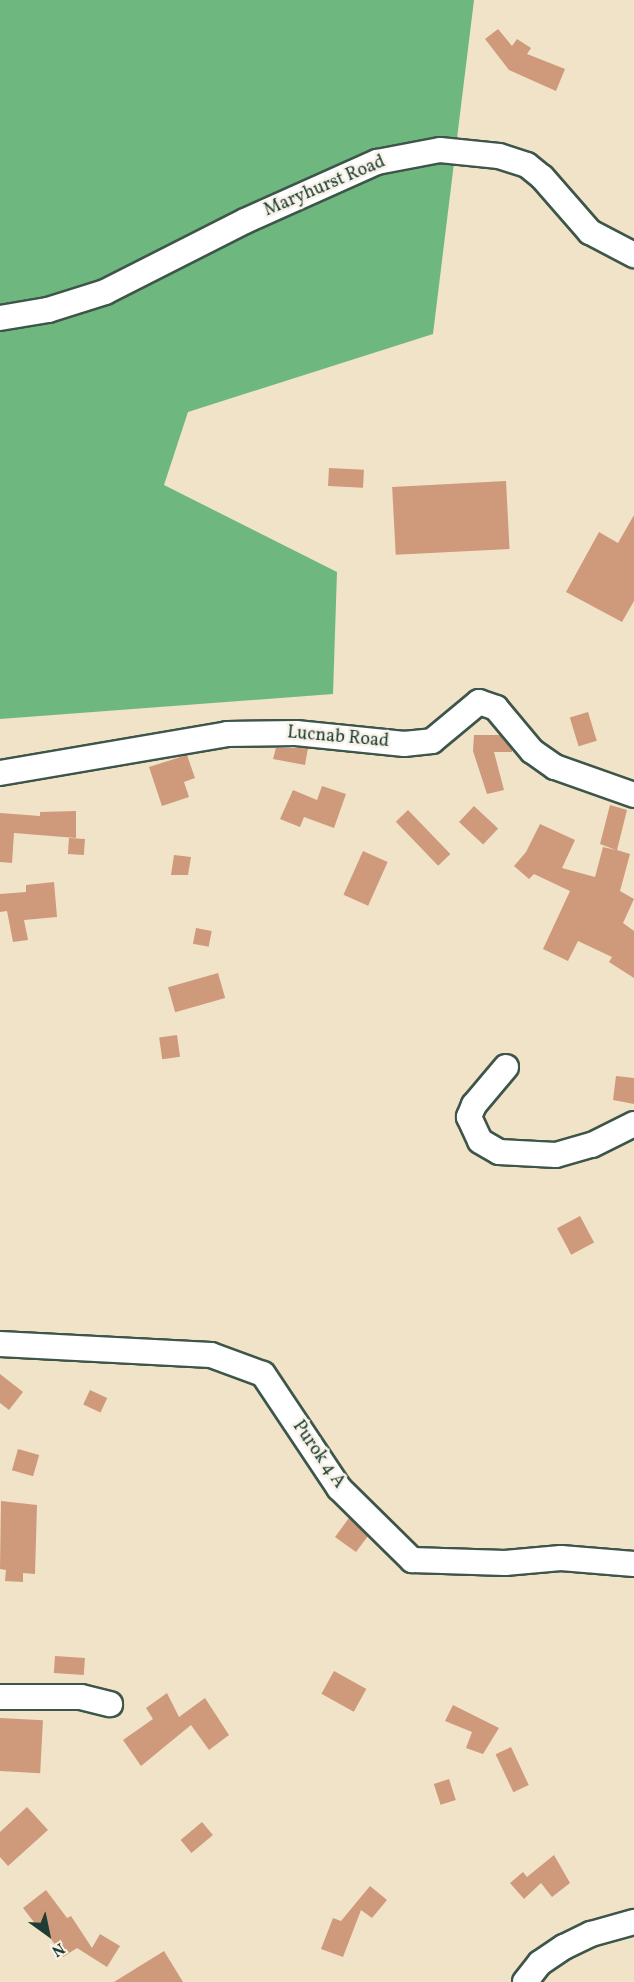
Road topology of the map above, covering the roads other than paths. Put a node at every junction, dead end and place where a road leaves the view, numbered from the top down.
1 (634, 255) edge
2 (0, 318) edge
3 (0, 773) edge
4 (634, 795) edge
5 (506, 1067) dead end
6 (634, 1124) edge
7 (0, 1344) edge
8 (634, 1563) edge
9 (0, 1697) edge
10 (110, 1704) dead end
11 (634, 1922) edge
12 (525, 1982) edge

1 - 2 street, Maryhurst Road
3 - 4 street, Lucnab Road
5 - 6 street
7 - 8 street, Purok 4 A
9 - 10 street
11 - 12 street

